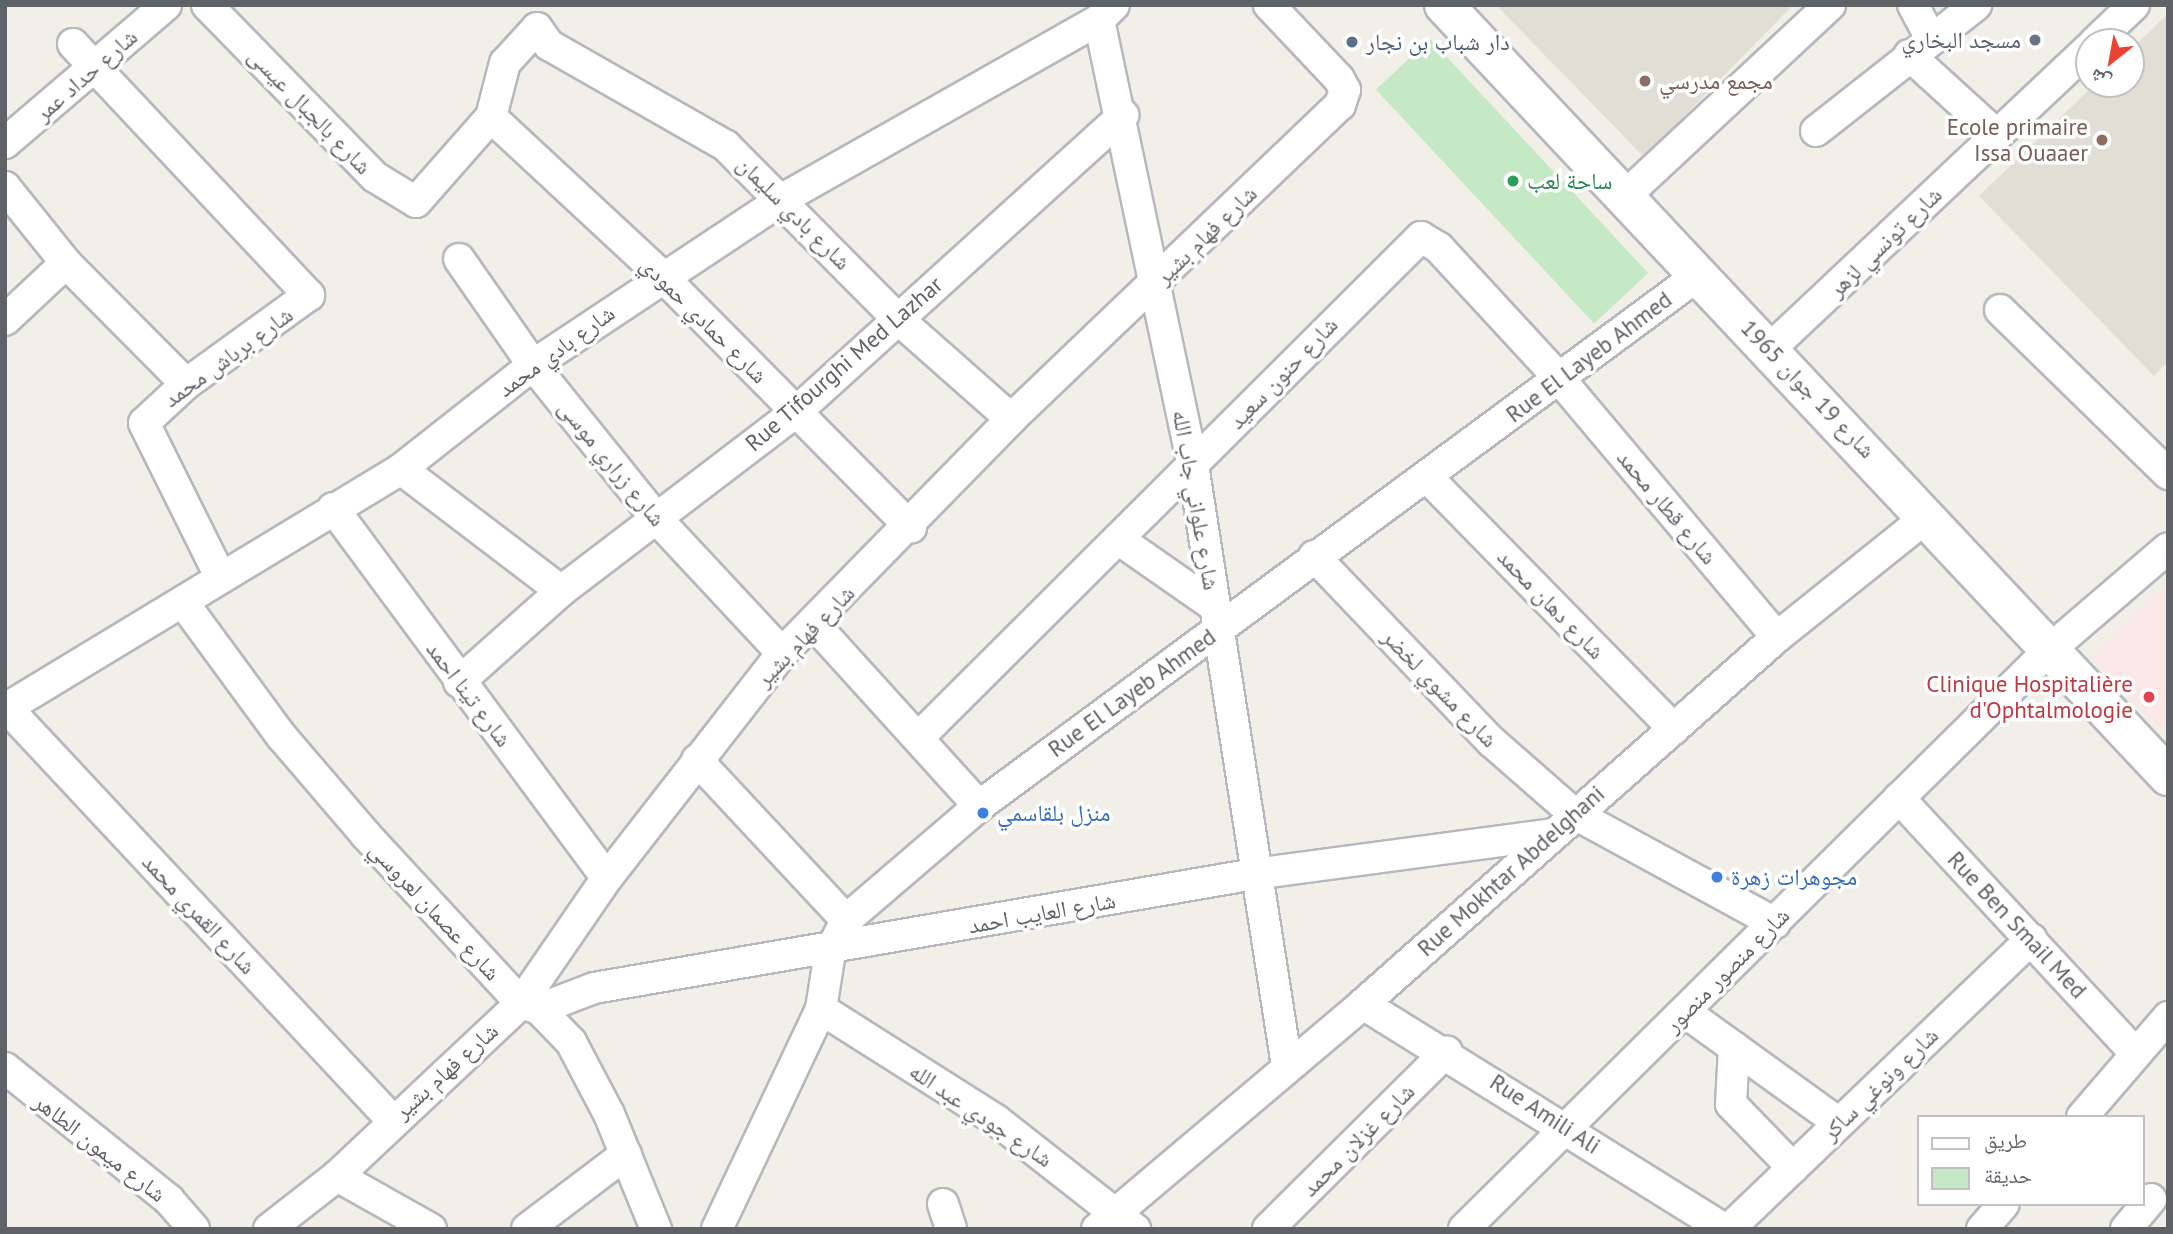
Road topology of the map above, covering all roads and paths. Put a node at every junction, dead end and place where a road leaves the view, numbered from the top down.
1 (166, 5) edge
2 (207, 5) edge
3 (1269, 5) edge
4 (1444, 5) edge
5 (1830, 5) edge
6 (1913, 5) edge
7 (1976, 5) edge
8 (2134, 5) edge
9 (1107, 13) edge
10 (2110, 28) edge
11 (73, 44) dead end
12 (1920, 47) junction
13 (2075, 61) edge
14 (96, 69) junction
15 (1123, 115) junction
16 (491, 117) junction
17 (1816, 131) dead end
18 (1997, 135) junction
19 (5, 143) edge
20 (5, 187) edge
21 (1624, 197) junction
22 (785, 198) junction
23 (459, 260) dead end
24 (66, 263) junction
25 (662, 276) junction
26 (1698, 276) junction
27 (1155, 283) junction
28 (2000, 310) dead end
29 (898, 319) junction
30 (5, 320) edge
31 (1772, 348) junction
32 (533, 365) junction
33 (1557, 376) junction
34 (186, 384) junction
35 (796, 412) junction
36 (1011, 419) junction
37 (1193, 465) junction
38 (401, 469) junction
39 (2168, 474) edge
40 (1429, 480) junction
41 (333, 508) junction
42 (1928, 516) junction
43 (657, 519) junction
44 (911, 528) junction
45 (1118, 539) junction
46 (2168, 548) edge
47 (1314, 556) junction
48 (221, 578) junction
49 (561, 591) junction
50 (185, 605) junction
51 (1216, 618) junction
52 (814, 624) junction
53 (1777, 637) junction
54 (2048, 651) junction
55 (782, 653) junction
56 (459, 682) junction
57 (6, 708) edge
58 (1674, 729) junction
59 (918, 737) junction
60 (697, 760) junction
61 (2168, 776) edge
62 (1899, 798) junction
63 (979, 806) junction
64 (1573, 813) junction
65 (1549, 835) junction
66 (1255, 874) junction
67 (607, 878) junction
68 (846, 920) junction
69 (1775, 923) junction
70 (2031, 939) junction
71 (830, 951) junction
72 (1363, 1004) junction
73 (530, 1006) junction
74 (821, 1009) junction
75 (1685, 1012) junction
76 (2168, 1017) edge
77 (1734, 1047) junction
78 (1447, 1051) junction
79 (2135, 1054) junction
80 (1287, 1066) junction
81 (5, 1068) edge
82 (2084, 1115) edge
83 (392, 1120) junction
84 (1839, 1123) junction
85 (1566, 1128) junction
86 (626, 1154) junction
87 (1793, 1168) junction
88 (337, 1176) junction
89 (2154, 1201) edge
90 (2002, 1206) edge
91 (1115, 1222) edge
92 (194, 1229) edge
93 (270, 1229) edge
94 (431, 1229) edge
95 (527, 1229) edge
96 (656, 1229) edge
97 (717, 1229) edge
98 (1268, 1229) edge
99 (1464, 1229) edge
100 (1727, 1229) edge
101 (1982, 1229) edge
102 (2126, 1229) edge

1 - 14 street, شارع حداد عمر
2 - 16 street, شارع بالجبال عيسى
3 - 27 street, شارع فهام بشير
4 - 21 street, شارع 19 جوان 1965
5 - 21 street
6 - 12 street
7 - 12 street
8 - 10 street
9 - 15 street, شارع علواني جاب الله
9 - 22 street, شارع بادي محمد
11 - 14 street, شارع برباش محمد
12 - 17 street
12 - 18 street
13 - 18 street, شارع تونسي لزهر
14 - 19 street, شارع حداد عمر
14 - 34 street, شارع برباش محمد
15 - 27 street, شارع علواني جاب الله
15 - 29 street, Rue Tifourghi Med Lazhar
16 - 22 street, شارع بادي سليمان
16 - 25 street, شارع حمادي حمودي
18 - 31 street, شارع تونسي لزهر
20 - 24 street
21 - 26 street, شارع 19 جوان 1965
22 - 25 street, شارع بادي محمد
22 - 29 street, شارع بادي سليمان
23 - 32 street, شارع زراري موسى
24 - 30 street
24 - 34 street
25 - 32 street, شارع بادي محمد
25 - 35 street, شارع حمادي حمودي
26 - 31 street, شارع 19 جوان 1965
26 - 33 street, Rue El Layeb Ahmed
27 - 36 street, شارع فهام بشير
27 - 37 street, شارع علواني جاب الله
28 - 39 street
29 - 35 street, Rue Tifourghi Med Lazhar
29 - 36 street, شارع بادي سليمان
31 - 42 street, شارع 19 جوان 1965
32 - 38 street, شارع بادي محمد
32 - 43 street, شارع زراري موسى
33 - 37 street, شارع حنون سعيد
33 - 40 street, Rue El Layeb Ahmed
33 - 53 street, شارع قطار محمد
34 - 48 street, شارع برباش محمد
35 - 43 street, Rue Tifourghi Med Lazhar
35 - 44 street, شارع حمادي حمودي
36 - 44 street, شارع فهام بشير
37 - 45 street, شارع حنون سعيد
37 - 51 street, شارع علواني جاب الله
38 - 41 street, شارع بادي محمد
38 - 49 street
40 - 47 street, Rue El Layeb Ahmed
40 - 58 street, شارع دهان محمد
41 - 48 street, شارع بادي محمد
41 - 56 street, شارع تينا احمد
42 - 53 street, Rue Mokhtar Abdelghani
42 - 54 street, شارع 19 جوان 1965
43 - 49 street, Rue Tifourghi Med Lazhar
43 - 55 street, شارع زراري موسى
44 - 52 street, شارع فهام بشير
45 - 51 street
45 - 59 street, شارع حنون سعيد
46 - 54 street, شارع منصور منصور
47 - 51 street, Rue El Layeb Ahmed
47 - 64 street, شارع مشوي لخضر
48 - 50 street, شارع بادي محمد
49 - 56 street, Rue Tifourghi Med Lazhar
50 - 57 street, شارع بادي محمد
50 - 73 street, شارع عصمان لعروسي
51 - 63 street, Rue El Layeb Ahmed
51 - 66 street, شارع علواني جاب الله
52 - 55 street, شارع فهام بشير
52 - 59 street
53 - 58 street, Rue Mokhtar Abdelghani
54 - 61 street, شارع 19 جوان 1965
54 - 62 street, شارع منصور منصور
55 - 60 street, شارع فهام بشير
56 - 67 street, شارع تينا احمد
57 - 83 street, شارع القمري محمد
58 - 64 street, Rue Mokhtar Abdelghani
59 - 63 street
60 - 67 street, شارع فهام بشير
60 - 68 street
62 - 69 street, شارع منصور منصور
62 - 70 street, Rue Ben Smail Med
63 - 68 street, Rue El Layeb Ahmed
64 - 65 street, Rue Mokhtar Abdelghani
64 - 69 street, شارع مشوي لخضر
65 - 66 street, شارع العايب احمد
65 - 72 street, Rue Mokhtar Abdelghani
66 - 71 street, شارع العايب احمد
66 - 80 street, شارع علواني جاب الله
67 - 73 street, شارع فهام بشير
68 - 71 street, Rue El Layeb Ahmed
69 - 75 street, شارع منصور منصور
70 - 79 street, Rue Ben Smail Med
70 - 84 street, شارع ونوغي ساكر
71 - 73 street, شارع العايب احمد
71 - 74 street, Rue El Layeb Ahmed
72 - 78 street, Rue Amili Ali
72 - 80 street, Rue Mokhtar Abdelghani
73 - 83 street, شارع فهام بشير
73 - 86 street, شارع عصمان لعروسي
74 - 91 street, شارع جودي عبد الله
74 - 97 street, Rue El Layeb Ahmed
75 - 77 street
75 - 85 street, شارع منصور منصور
76 - 79 street
77 - 84 street
77 - 87 street
78 - 85 street, Rue Amili Ali
78 - 98 street, شارع غزلان محمد
79 - 82 street
80 - 91 street, Rue Mokhtar Abdelghani
81 - 92 street, شارع ميمون الطاهر
83 - 88 street, شارع فهام بشير
84 - 87 street, شارع ونوغي ساكر
85 - 99 street, شارع منصور منصور
85 - 100 street, Rue Amili Ali
86 - 95 street
86 - 96 street, شارع عصمان لعروسي
87 - 100 street, شارع ونوغي ساكر
88 - 93 street, شارع فهام بشير
88 - 94 street
89 - 102 street
90 - 101 street

